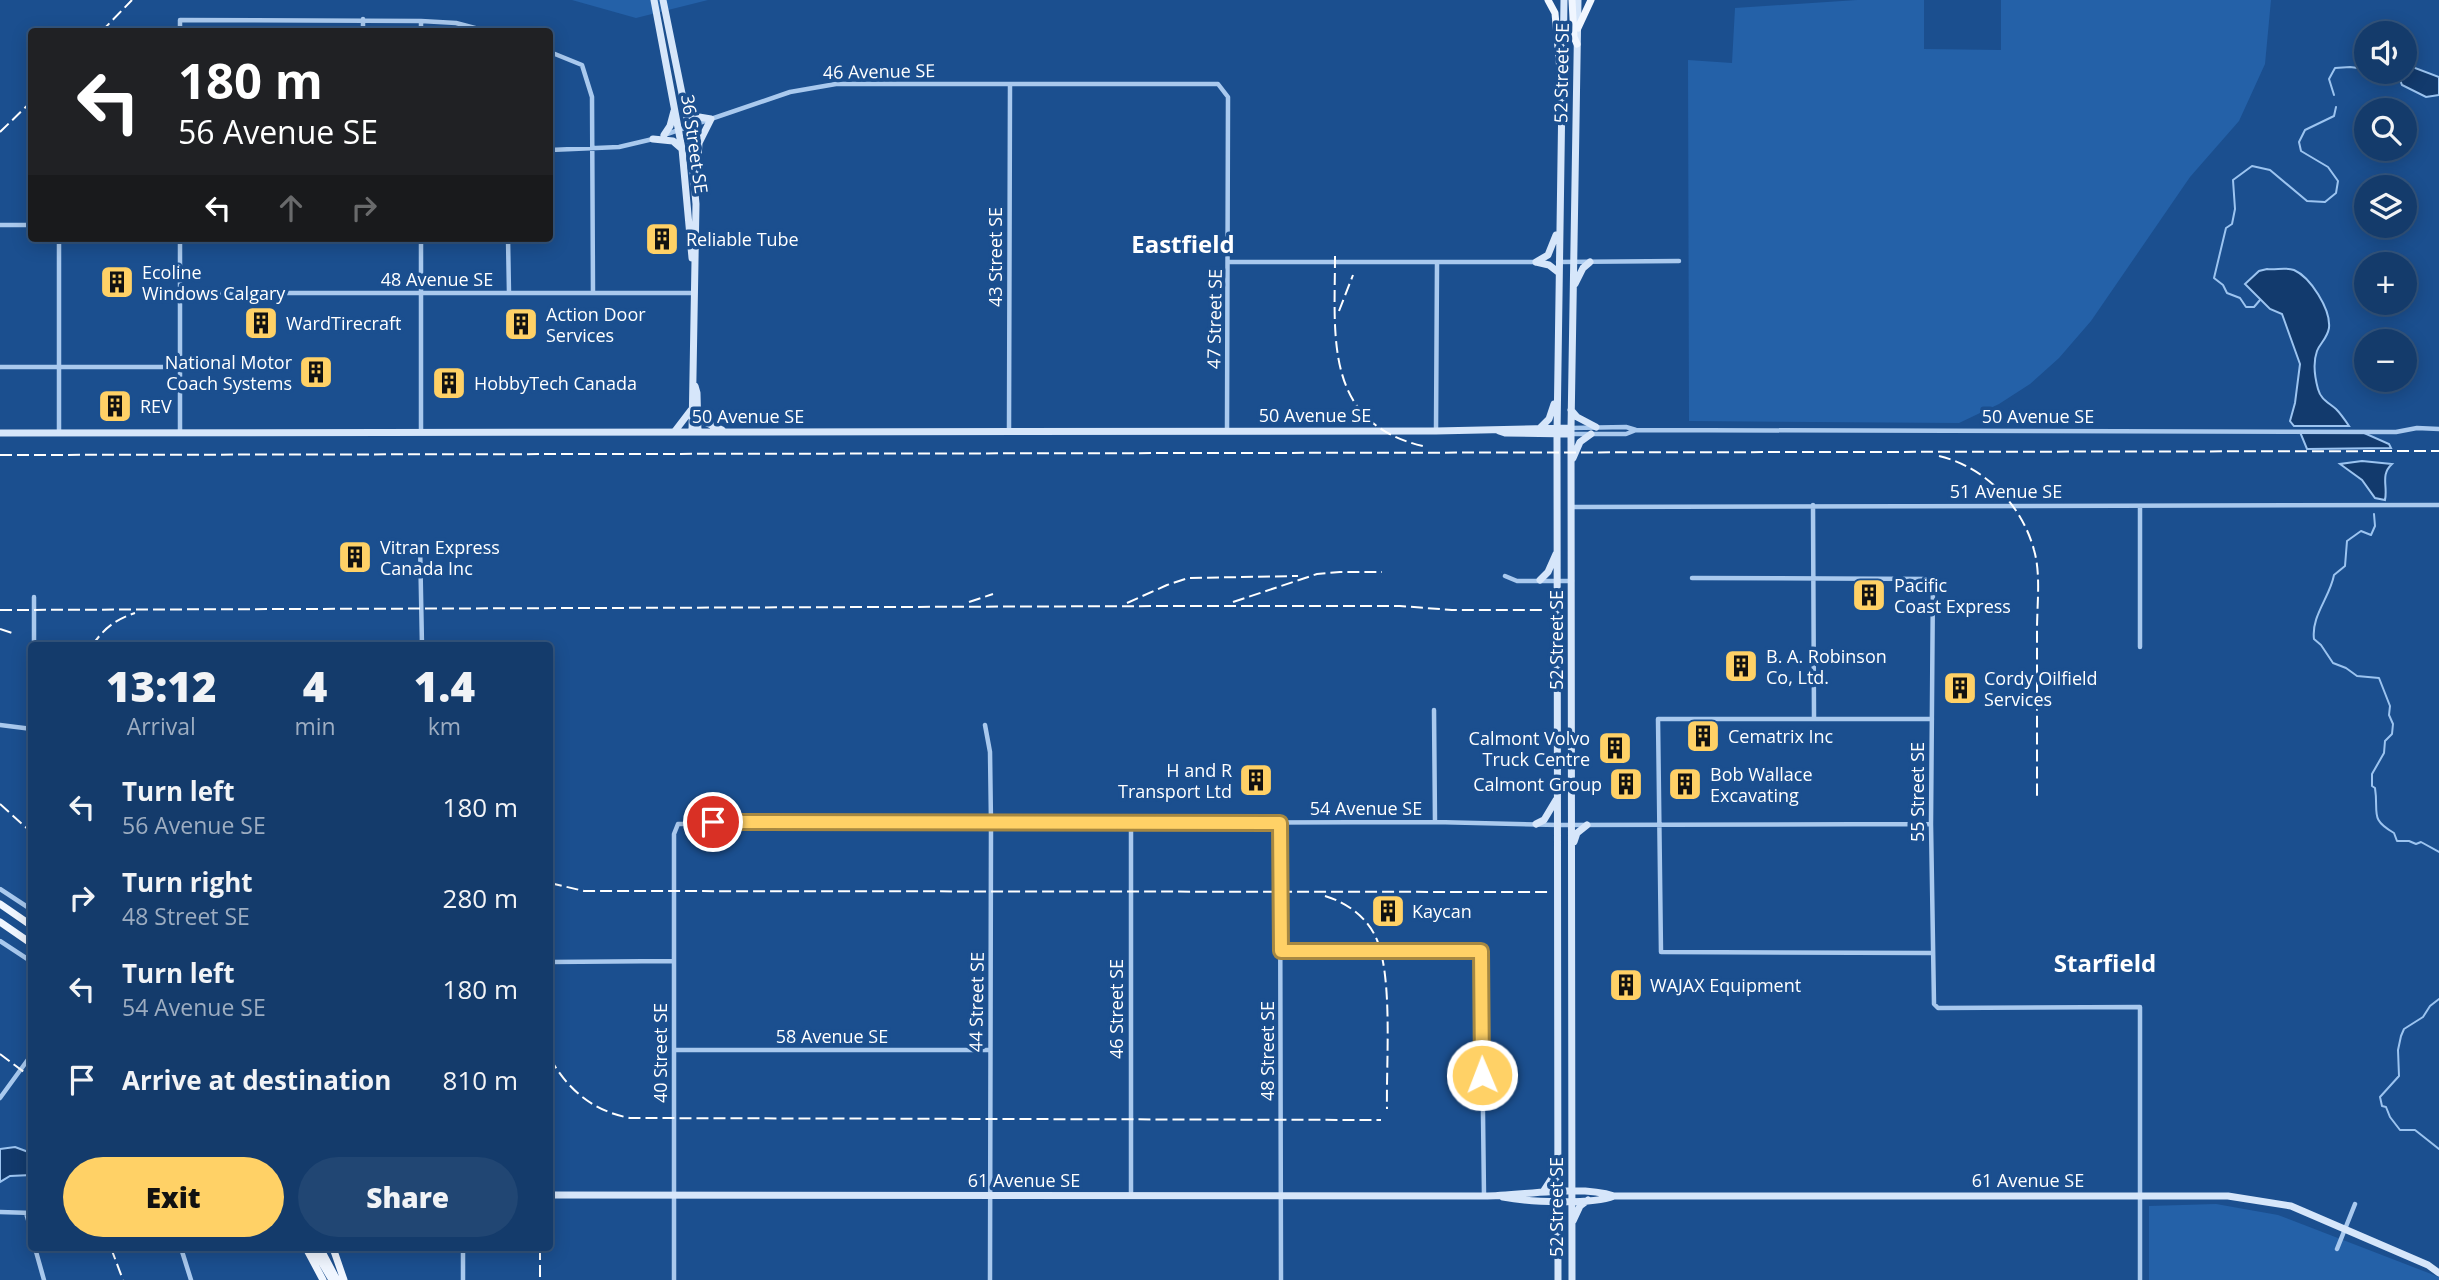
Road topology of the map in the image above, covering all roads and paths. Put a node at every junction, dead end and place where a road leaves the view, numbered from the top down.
1 (654, 0) edge
2 (663, 0) edge
3 (1548, 0) edge
4 (1564, 0) edge
5 (1572, 0) edge
6 (1578, 0) edge
7 (1591, 0) edge
8 (363, 19) junction
9 (421, 21) junction
10 (180, 28) edge
11 (363, 28) edge
12 (421, 28) edge
13 (475, 28) edge
14 (1578, 28) junction
15 (1577, 44) junction
16 (553, 52) edge
17 (1010, 83) junction
18 (1218, 84) joint
19 (1562, 94) junction
20 (675, 107) junction
21 (686, 111) junction
22 (711, 119) junction
23 (689, 128) junction
24 (679, 131) junction
25 (664, 135) junction
26 (653, 139) junction
27 (592, 149) junction
28 (682, 149) junction
29 (553, 150) edge
30 (695, 187) junction
31 (0, 225) edge
32 (28, 225) edge
33 (1558, 228) junction
34 (59, 242) edge
35 (180, 242) edge
36 (421, 242) edge
37 (508, 242) edge
38 (1679, 261) dead end
39 (1229, 262) junction
40 (1536, 262) junction
41 (1558, 262) junction
42 (1572, 262) junction
43 (1590, 262) junction
44 (1437, 263) junction
45 (1558, 272) junction
46 (180, 293) junction
47 (421, 293) junction
48 (509, 293) junction
49 (593, 293) junction
50 (695, 293) junction
51 (1572, 295) junction
52 (0, 367) edge
53 (59, 367) junction
54 (180, 367) junction
55 (1557, 397) junction
56 (695, 410) junction
57 (1571, 410) junction
58 (1540, 428) junction
59 (2439, 429) edge
60 (1496, 430) junction
61 (1593, 430) junction
62 (1009, 431) junction
63 (1227, 431) junction
64 (1436, 431) junction
65 (1557, 431) junction
66 (1571, 431) junction
67 (421, 432) junction
68 (675, 432) junction
69 (695, 432) junction
70 (726, 432) junction
71 (0, 433) edge
72 (180, 433) junction
73 (59, 434) junction
74 (1571, 461) junction
75 (1813, 505) junction
76 (2439, 505) edge
77 (2140, 506) junction
78 (1572, 507) junction
79 (421, 543) dead end
80 (1557, 550) junction
81 (1505, 576) dead end
82 (1692, 578) dead end
83 (1812, 579) junction
84 (1540, 580) junction
85 (1558, 580) junction
86 (1572, 580) junction
87 (34, 597) dead end
88 (34, 642) edge
89 (422, 642) edge
90 (2140, 647) dead end
91 (1434, 710) dead end
92 (1814, 718) junction
93 (1931, 719) junction
94 (0, 725) edge
95 (985, 725) dead end
96 (28, 728) edge
97 (1558, 796) junction
98 (1435, 822) junction
99 (991, 823) junction
100 (1130, 823) junction
101 (1280, 823) junction
102 (1536, 824) junction
103 (1931, 824) junction
104 (1558, 825) junction
105 (1572, 825) junction
106 (1587, 825) junction
107 (1660, 825) junction
108 (676, 827) joint
109 (1572, 845) junction
110 (0, 889) edge
111 (0, 904) edge
112 (28, 906) edge
113 (0, 922) edge
114 (28, 923) edge
115 (0, 941) edge
116 (28, 941) edge
117 (1281, 951) junction
118 (1932, 953) junction
119 (28, 959) edge
120 (673, 961) junction
121 (553, 962) edge
122 (674, 1049) junction
123 (989, 1050) junction
124 (28, 1062) edge
125 (0, 1098) edge
126 (1558, 1168) junction
127 (1572, 1177) junction
128 (1543, 1192) junction
129 (553, 1195) edge
130 (2140, 1195) junction
131 (674, 1196) junction
132 (991, 1196) junction
133 (1131, 1196) junction
134 (1281, 1196) junction
135 (1484, 1196) junction
136 (1499, 1196) junction
137 (1558, 1196) junction
138 (1572, 1196) junction
139 (1588, 1196) junction
140 (2355, 1204) dead end
141 (0, 1212) edge
142 (28, 1213) edge
143 (1572, 1225) junction
144 (2345, 1228) junction
145 (2337, 1250) dead end
146 (37, 1251) edge
147 (182, 1251) edge
148 (321, 1251) edge
149 (334, 1251) edge
150 (463, 1251) edge
151 (312, 1252) edge
152 (2428, 1265) junction
153 (2439, 1266) edge
154 (2439, 1273) edge
155 (44, 1280) edge
156 (191, 1280) edge
157 (323, 1280) edge
158 (335, 1280) edge
159 (344, 1280) edge
160 (463, 1280) edge
161 (674, 1280) edge
162 (990, 1280) edge
163 (1281, 1280) edge
164 (1558, 1280) edge
165 (1572, 1280) edge
166 (2140, 1280) edge

1 - 20 street, 36 Street SE
2 - 21 street, 36 Street SE
3 - 19 main road
4 - 19 street, 52 Street SE
5 - 15 main road
6 - 14 street, 52 Street SE
7 - 14 main road
8 - 9 street
8 - 10 street
8 - 11 street
9 - 12 street
9 - 13 street
14 - 15 street, 52 Street SE
15 - 42 street, 52 Street SE
16 - 27 street
17 - 18 street, 46 Avenue SE
17 - 22 street, 46 Avenue SE
17 - 62 street, 43 Street SE
18 - 39 street, 47 Street SE
19 - 33 street, 52 Street SE
20 - 24 street, 36 Street SE
20 - 25 street
21 - 22 street
21 - 23 street, 36 Street SE
22 - 23 street, 46 Avenue SE
22 - 30 street
23 - 24 street, 46 Avenue SE
23 - 30 street, 36 Street SE
24 - 25 street, 46 Avenue SE
24 - 28 street, 36 Street SE
25 - 26 street, 46 Avenue SE
26 - 27 street, 46 Avenue SE
26 - 28 street
27 - 29 street, 46 Avenue SE
27 - 49 street
28 - 50 street, 36 Street SE
30 - 50 street, 36 Street SE
31 - 32 street
33 - 40 street
33 - 41 street, 52 Street SE
34 - 53 street
35 - 46 street
36 - 47 street
37 - 48 street
38 - 43 street
39 - 44 street
39 - 63 street, 47 Street SE
40 - 44 street
40 - 45 street
41 - 42 street
41 - 45 street, 52 Street SE
42 - 43 street
42 - 51 street, 52 Street SE
43 - 51 street
44 - 64 street
45 - 55 street, 52 Street SE
46 - 47 street, 48 Avenue SE
46 - 54 street
47 - 48 street, 48 Avenue SE
47 - 67 street
48 - 49 street, 48 Avenue SE
49 - 50 street, 48 Avenue SE
50 - 56 street, 36 Street SE
51 - 57 street, 52 Street SE
52 - 53 street
53 - 54 street
53 - 73 street
54 - 72 street
55 - 58 street
55 - 65 street, 52 Street SE
56 - 68 street
56 - 69 street, 36 Street SE
56 - 70 street
57 - 61 street
57 - 66 street, 52 Street SE
58 - 60 street, 50 Avenue SE
58 - 65 street, 50 Avenue SE
59 - 61 street, 50 Avenue SE
60 - 64 street, 50 Avenue SE
60 - 65 street, 50 Avenue SE
61 - 66 street, 50 Avenue SE
61 - 74 street
62 - 63 street, 50 Avenue SE
62 - 70 street, 50 Avenue SE
63 - 64 street, 50 Avenue SE
65 - 66 street, 50 Avenue SE
65 - 80 street, 52 Street SE
66 - 74 street, 52 Street SE
67 - 68 street, 50 Avenue SE
67 - 72 street, 50 Avenue SE
68 - 69 street, 50 Avenue SE
69 - 70 street, 50 Avenue SE
71 - 73 street, 50 Avenue SE
72 - 73 street, 50 Avenue SE
74 - 78 street, 52 Street SE
75 - 77 street, 51 Avenue SE
75 - 78 street, 51 Avenue SE
75 - 83 street
76 - 77 street, 51 Avenue SE
77 - 90 street
78 - 86 street, 52 Street SE
79 - 89 street
80 - 84 street
80 - 85 street, 52 Street SE
81 - 84 street
82 - 83 street
83 - 92 street
83 - 93 street, 55 Street SE
84 - 85 street
85 - 86 street
85 - 97 street, 52 Street SE
86 - 105 street, 52 Street SE
87 - 88 street
91 - 98 street
92 - 93 street
92 - 107 street
93 - 103 street, 55 Street SE
94 - 96 street
95 - 99 street, 44 Street SE
97 - 102 street
97 - 104 street, 52 Street SE
98 - 101 street, 54 Avenue SE
98 - 102 street, 54 Avenue SE
99 - 100 street, 54 Avenue SE
99 - 108 street, 54 Avenue SE
99 - 123 street, 44 Street SE
100 - 101 street, 54 Avenue SE
100 - 133 street, 46 Street SE
101 - 117 street, 48 Street SE
102 - 104 street, 54 Avenue SE
103 - 107 street, 54 Avenue SE
103 - 118 street, 55 Street SE
104 - 105 street, 54 Avenue SE
104 - 126 street, 52 Street SE
105 - 106 street, 54 Avenue SE
105 - 109 street, 52 Street SE
106 - 107 street, 54 Avenue SE
106 - 109 street
107 - 118 street
108 - 120 street, 40 Street SE
109 - 127 street, 52 Street SE
110 - 112 street
111 - 114 main road
113 - 116 main road
115 - 119 street
117 - 134 street, 48 Street SE
117 - 135 street
118 - 130 street, 55 Street SE
120 - 121 street
120 - 122 street, 40 Street SE
122 - 123 street, 58 Avenue SE
122 - 131 street, 40 Street SE
123 - 132 street, 44 Street SE
124 - 125 street
126 - 128 street
126 - 137 street, 52 Street SE
127 - 138 street, 52 Street SE
127 - 139 street
128 - 136 street, 61 Avenue SE
128 - 137 street, 61 Avenue SE
129 - 131 street, 61 Avenue SE
130 - 139 street, 61 Avenue SE
130 - 144 street, 61 Avenue SE
130 - 166 street
131 - 132 street, 61 Avenue SE
131 - 161 street, 40 Street SE
132 - 133 street, 61 Avenue SE
132 - 162 street, 44 Street SE
133 - 134 street, 61 Avenue SE
134 - 135 street, 61 Avenue SE
134 - 163 street, 48 Street SE
135 - 136 street, 61 Avenue SE
136 - 137 street, 61 Avenue SE
137 - 138 street, 61 Avenue SE
137 - 164 street, 52 Street SE
138 - 139 street, 61 Avenue SE
138 - 143 street, 52 Street SE
139 - 143 street
140 - 144 street
141 - 142 street
143 - 165 street, 52 Street SE
144 - 145 street
144 - 152 street, 61 Avenue SE
146 - 155 street
147 - 156 street
148 - 158 main road
149 - 159 main road
150 - 160 street
151 - 157 main road
151 - 158 main road
152 - 153 street, 61 Avenue SE
152 - 154 street, 61 Avenue SE

